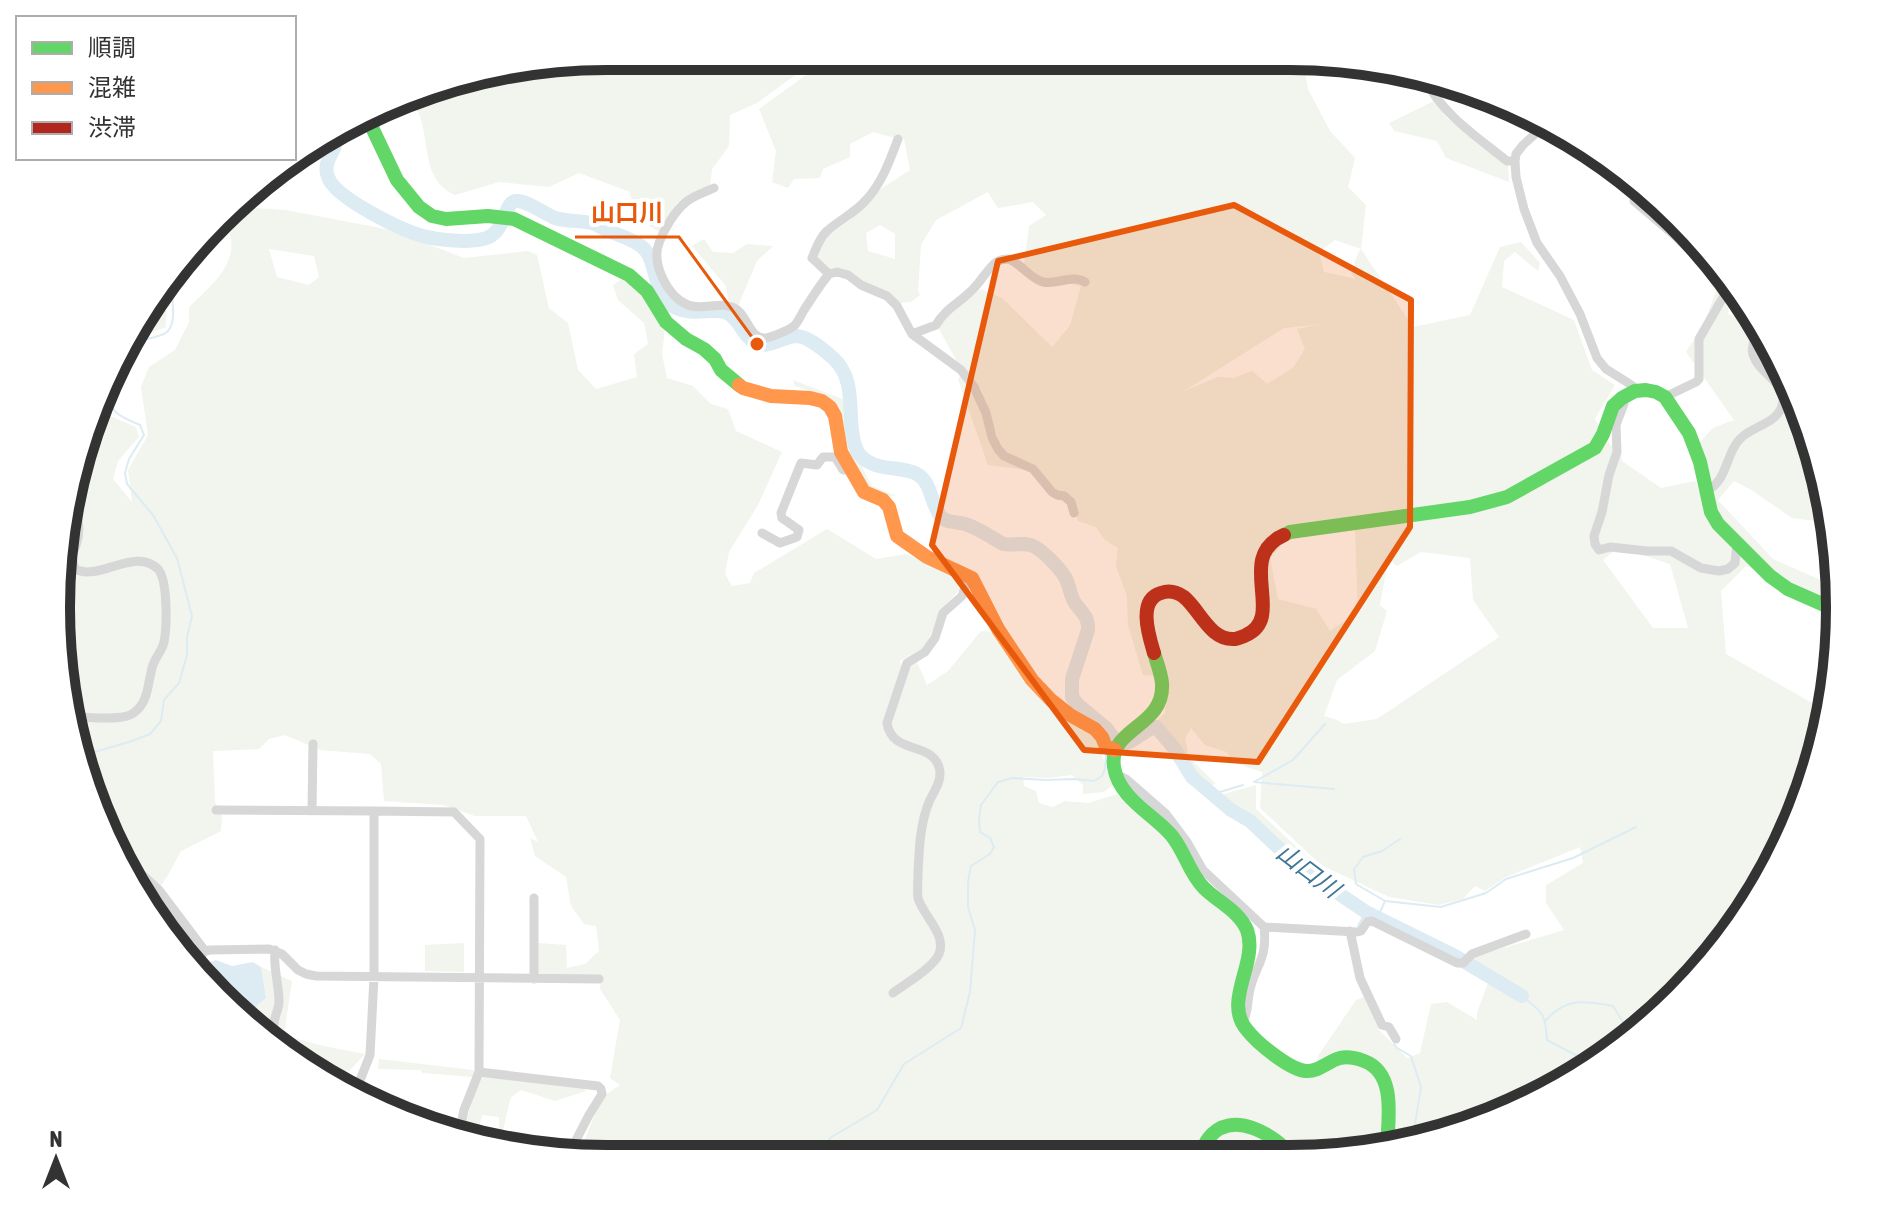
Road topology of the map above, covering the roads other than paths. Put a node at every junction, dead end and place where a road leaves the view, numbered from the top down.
1 (1430, 89) edge
2 (371, 125) edge
3 (1538, 131) edge
4 (898, 139) dead end
5 (1515, 161) junction
6 (714, 188) dead end
7 (1634, 201) dead end
8 (1687, 247) edge
9 (829, 274) junction
10 (1085, 282) dead end
11 (664, 284) junction
12 (647, 291) junction
13 (1726, 296) edge
14 (912, 334) junction
15 (1754, 339) edge
16 (1777, 384) edge
17 (1779, 388) edge
18 (1628, 394) junction
19 (1665, 397) junction
20 (851, 470) junction
21 (1705, 491) junction
22 (1074, 513) dead end
23 (78, 516) edge
24 (762, 533) dead end
25 (1737, 543) junction
26 (73, 552) edge
27 (72, 560) edge
28 (964, 573) junction
29 (1826, 606) edge
30 (81, 717) edge
31 (313, 744) dead end
32 (1111, 748) junction
33 (1116, 774) junction
34 (216, 810) dead end
35 (312, 811) junction
36 (374, 811) junction
37 (141, 875) edge
38 (534, 898) dead end
39 (1264, 927) junction
40 (1350, 931) junction
41 (1526, 934) dead end
42 (275, 950) junction
43 (205, 951) junction
44 (199, 958) edge
45 (374, 977) junction
46 (480, 977) junction
47 (534, 979) junction
48 (599, 979) dead end
49 (893, 993) dead end
50 (1242, 1025) junction
51 (274, 1029) edge
52 (1396, 1039) dead end
53 (479, 1072) junction
54 (359, 1084) edge
55 (461, 1125) edge
56 (1388, 1136) edge
57 (574, 1144) edge
58 (1204, 1145) edge
59 (1284, 1145) edge

1 - 5 street
2 - 12 street
3 - 5 street
4 - 9 street
5 - 18 street
6 - 11 street
7 - 8 street
9 - 11 street
9 - 14 street
10 - 14 street
11 - 12 street
12 - 20 street
13 - 19 street
14 - 22 street
15 - 16 street
17 - 21 street
18 - 19 street
18 - 25 street
18 - 32 street
19 - 21 street
20 - 24 street
20 - 28 street
21 - 25 street
23 - 26 street
25 - 29 street
27 - 30 street
28 - 32 street
28 - 49 street
31 - 35 street
32 - 33 street
33 - 39 street
33 - 50 street
34 - 35 street
35 - 36 street
36 - 45 street
36 - 46 street
37 - 43 street
38 - 47 street
39 - 40 street
39 - 50 street
40 - 41 street
40 - 52 street
42 - 43 street
42 - 45 street
42 - 51 street
43 - 44 street
45 - 46 street
45 - 54 street
46 - 47 street
46 - 53 street
47 - 48 street
50 - 56 street
53 - 55 street
53 - 57 street
58 - 59 street

